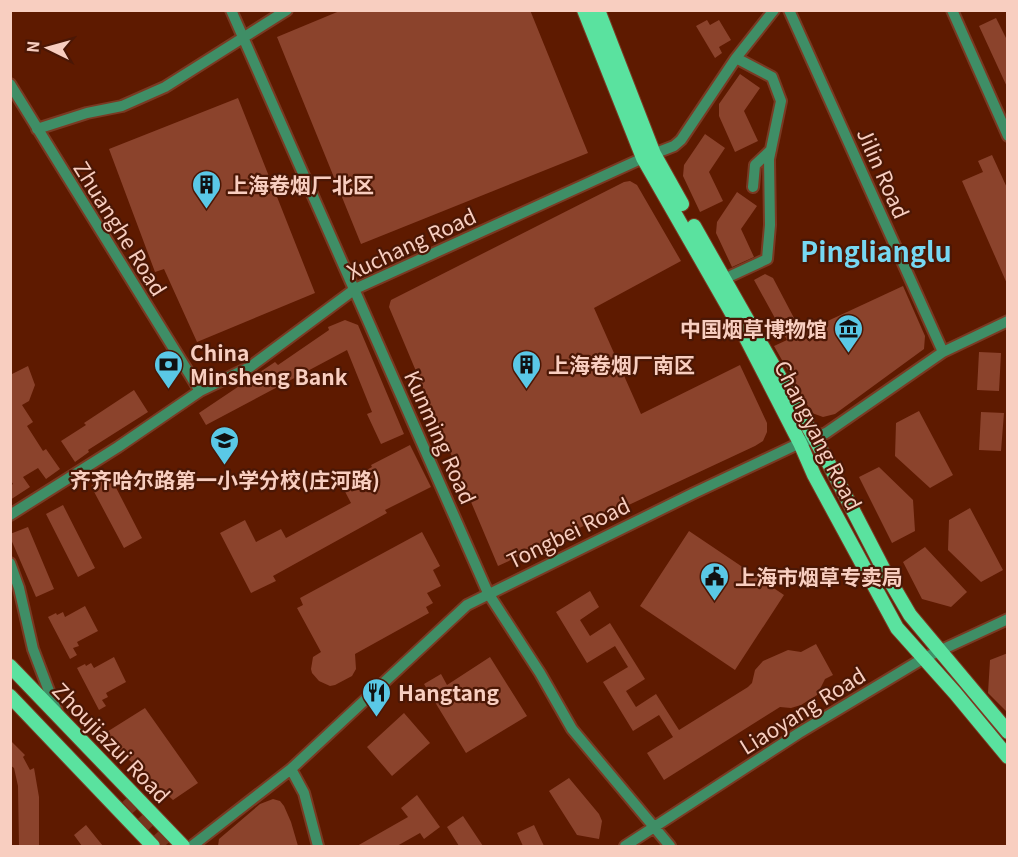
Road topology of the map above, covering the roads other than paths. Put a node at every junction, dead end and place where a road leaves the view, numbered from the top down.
1 (231, 10) edge
2 (287, 10) edge
3 (584, 10) edge
4 (598, 10) edge
5 (774, 10) edge
6 (789, 10) edge
7 (952, 10) edge
8 (243, 39) junction
9 (736, 58) junction
10 (10, 84) edge
11 (37, 129) junction
12 (1008, 136) edge
13 (771, 150) junction
14 (648, 156) junction
15 (753, 187) dead end
16 (724, 279) junction
17 (355, 289) junction
18 (1008, 321) edge
19 (943, 352) junction
20 (200, 392) junction
21 (814, 438) junction
22 (800, 443) junction
23 (10, 515) edge
24 (10, 563) edge
25 (488, 593) junction
26 (1008, 619) edge
27 (939, 651) junction
28 (924, 658) junction
29 (10, 666) edge
30 (10, 696) edge
31 (60, 718) junction
32 (1008, 732) edge
33 (1008, 757) edge
34 (291, 769) junction
35 (655, 827) junction
36 (153, 846) edge
37 (183, 846) edge
38 (192, 846) edge
39 (318, 846) edge
40 (625, 846) edge
41 (670, 846) edge

1 - 8 street, Kunming Road
2 - 8 street
3 - 14 main road, Changyang Road
4 - 14 main road, Changyang Road
5 - 9 street, Xuchang Road
6 - 19 street, Jilin Road
7 - 12 street
8 - 11 street
8 - 17 street, Kunming Road
9 - 13 street
9 - 14 street, Xuchang Road
10 - 11 street, Zhuanghe Road
11 - 20 street, Zhuanghe Road
13 - 15 street
13 - 16 street
14 - 16 main road, Changyang Road
14 - 17 street, Xuchang Road
14 - 22 main road, Changyang Road
16 - 21 main road, Changyang Road
17 - 20 street, Xuchang Road
17 - 25 street, Kunming Road
18 - 19 street, Tongbei Road
19 - 21 street, Tongbei Road
20 - 23 street, Xuchang Road
21 - 22 street, Tongbei Road
21 - 27 main road, Changyang Road
22 - 25 street, Tongbei Road
22 - 28 main road, Changyang Road
24 - 31 street
25 - 34 street, Tongbei Road
25 - 35 street, Kunming Road
26 - 27 street, Liaoyang Road
27 - 28 street, Liaoyang Road
27 - 32 main road, Changyang Road
28 - 33 main road, Changyang Road
28 - 35 street, Liaoyang Road
29 - 31 main road, Zhoujiazui Road
30 - 36 main road, Zhoujiazui Road
31 - 37 main road, Zhoujiazui Road
34 - 38 street, Tongbei Road
34 - 39 street
35 - 40 street, Liaoyang Road
35 - 41 street, Kunming Road

